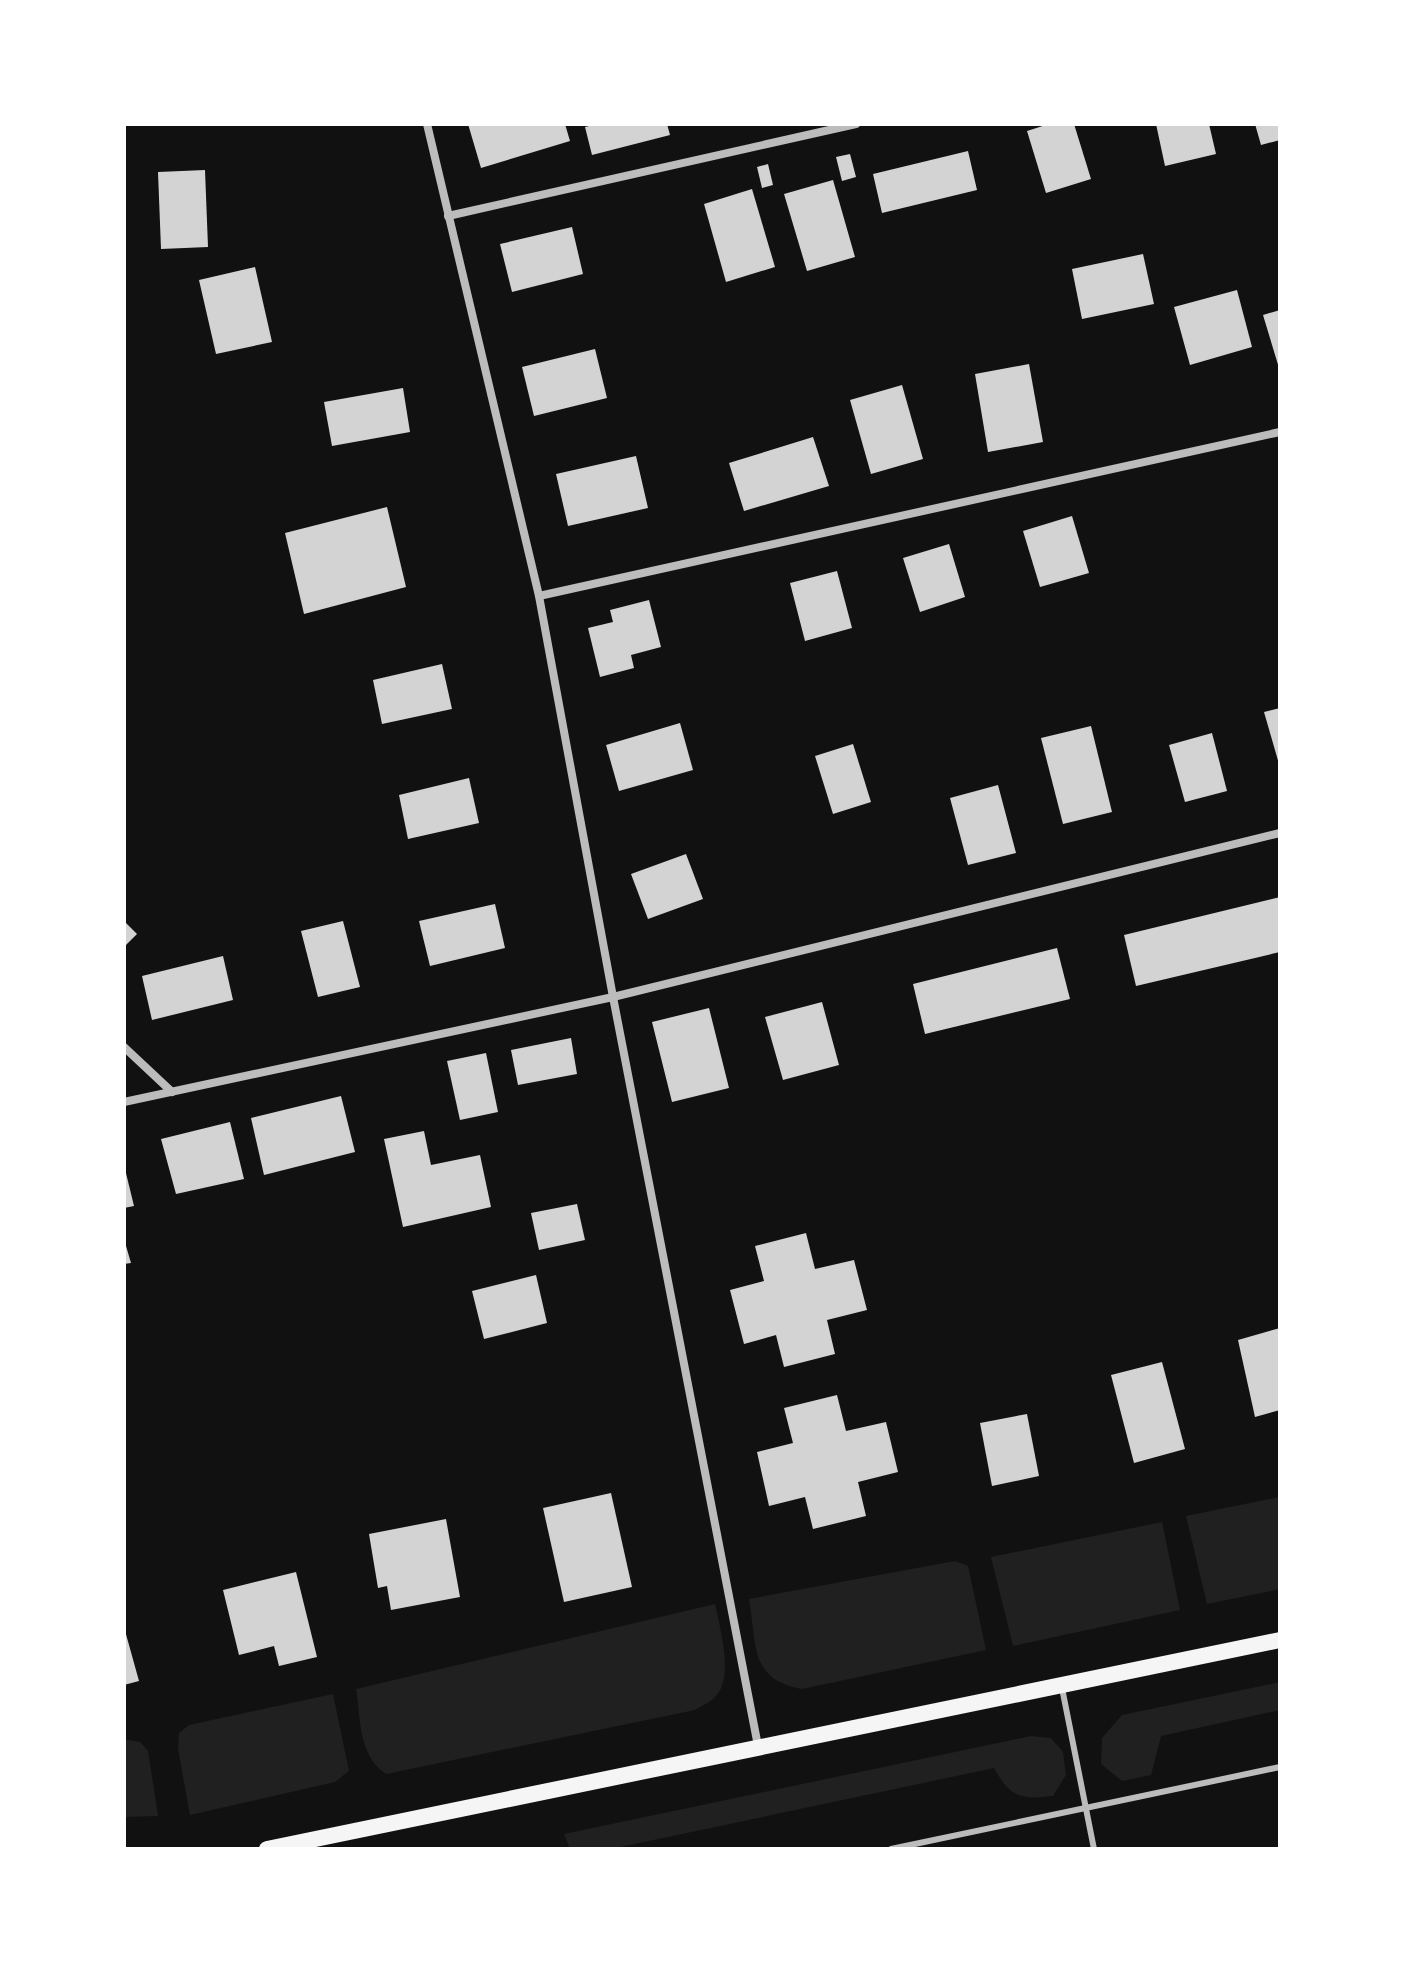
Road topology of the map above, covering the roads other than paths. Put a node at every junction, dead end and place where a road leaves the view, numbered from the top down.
1 (427, 124) edge
2 (856, 124) edge
3 (448, 216) junction
4 (1280, 432) edge
5 (539, 596) junction
6 (1280, 833) edge
7 (613, 997) junction
8 (124, 1047) edge
9 (172, 1092) junction
10 (124, 1102) edge
11 (1280, 1640) edge
12 (1061, 1686) junction
13 (758, 1746) junction
14 (1280, 1767) edge
15 (1086, 1808) junction
16 (267, 1849) edge
17 (891, 1849) edge
18 (1094, 1849) edge

1 - 3 street
2 - 3 street
3 - 5 street
4 - 5 street
5 - 7 street
6 - 7 street
7 - 9 street
7 - 13 street
8 - 9 street
9 - 10 street
11 - 12 main road
12 - 13 main road
12 - 15 lane
13 - 16 main road
14 - 15 lane
15 - 17 lane
15 - 18 lane

